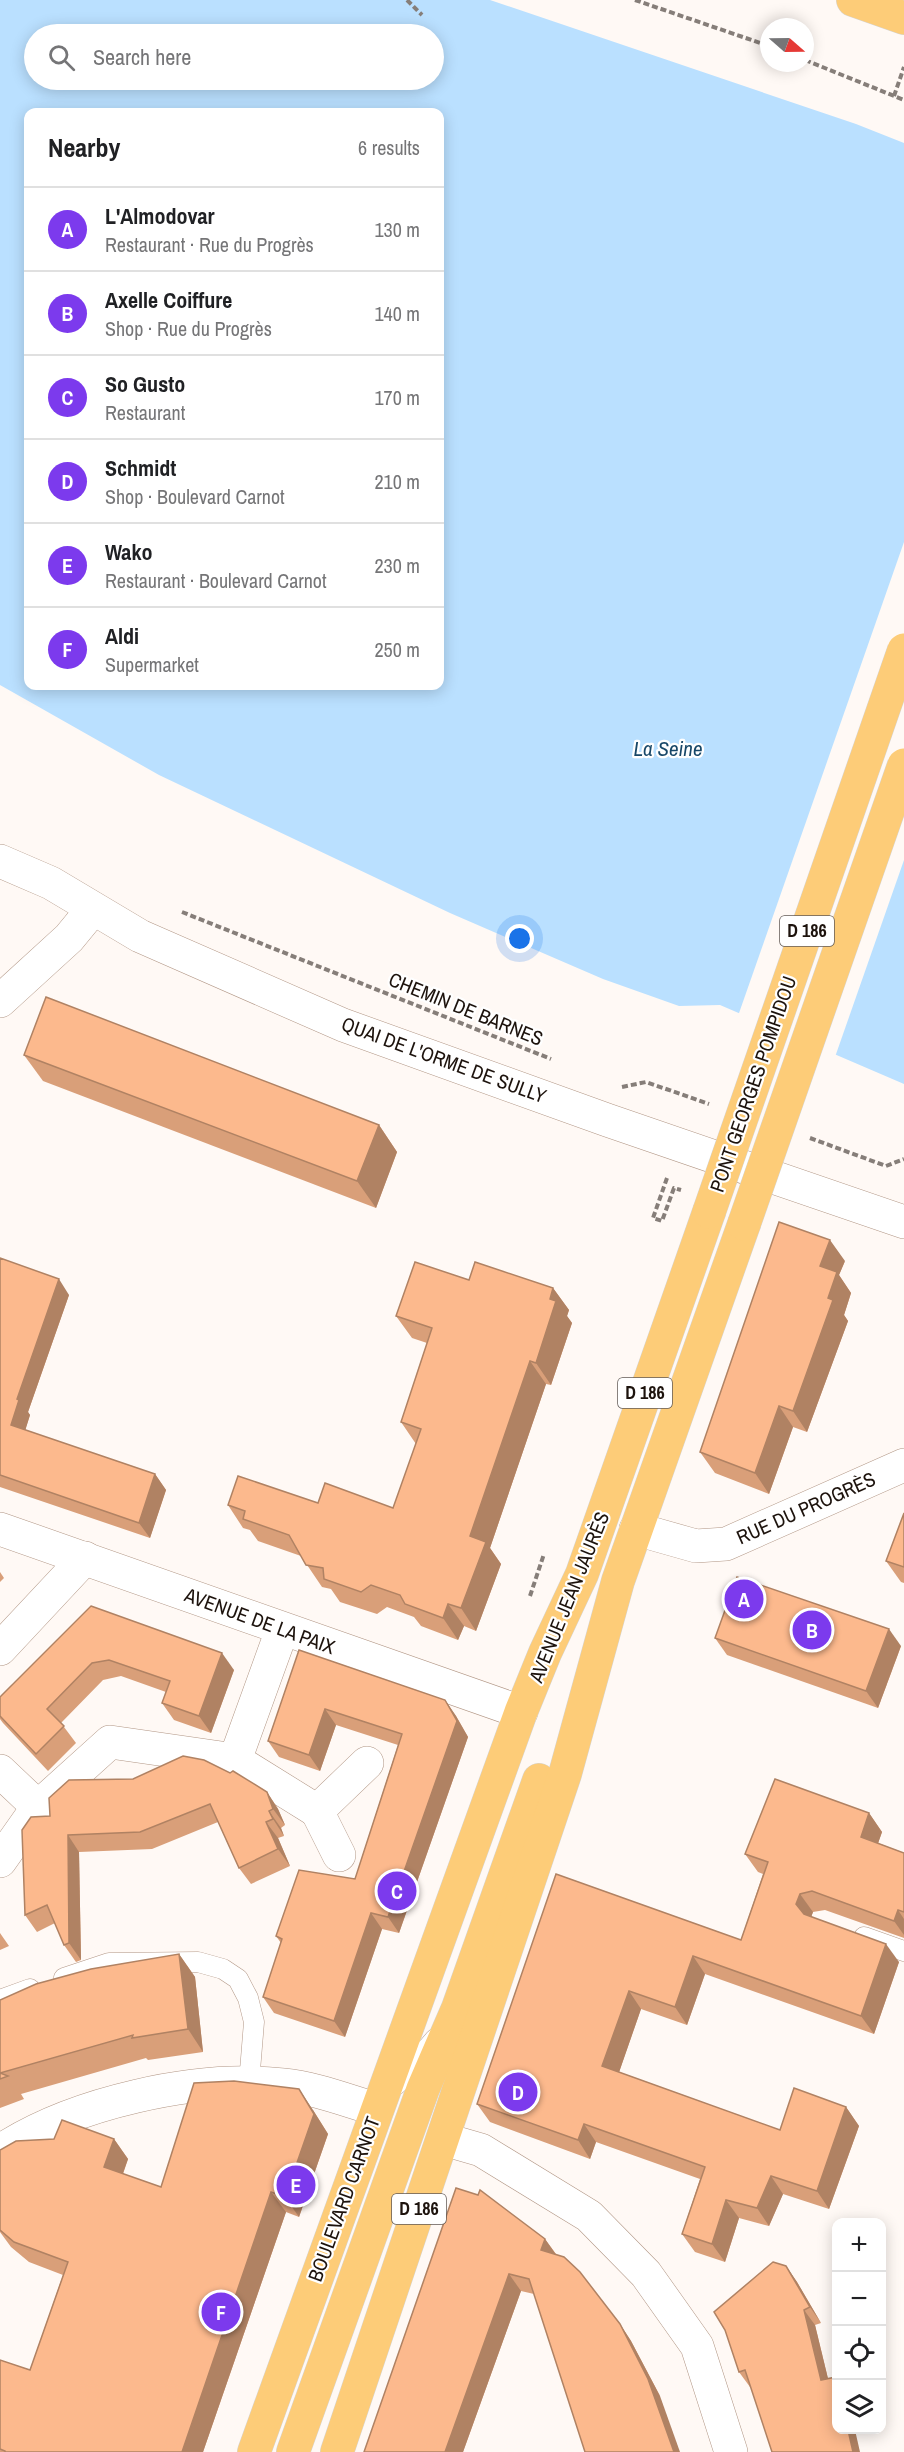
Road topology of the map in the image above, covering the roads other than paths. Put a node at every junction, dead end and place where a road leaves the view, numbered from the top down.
1 (853, 0) edge
2 (904, 18) edge
3 (904, 650) edge
4 (904, 765) edge
5 (0, 861) edge
6 (92, 910) junction
7 (0, 1001) edge
8 (699, 1203) joint
9 (904, 1222) edge
10 (744, 1224) joint
11 (904, 1465) edge
12 (0, 1529) edge
13 (636, 1529) junction
14 (85, 1558) junction
15 (582, 1575) junction
16 (618, 1581) junction
17 (282, 1630) junction
18 (0, 1649) edge
19 (521, 1712) junction
20 (235, 1760) junction
21 (367, 1763) dead end
22 (0, 1772) edge
23 (38, 1807) junction
24 (317, 1811) junction
25 (339, 1855) dead end
26 (0, 1861) edge
27 (842, 1929) edge
28 (437, 1946) joint
29 (904, 1951) edge
30 (0, 2000) edge
31 (435, 2039) junction
32 (249, 2083) junction
33 (423, 2089) junction
34 (376, 2109) junction
35 (443, 2139) junction
36 (0, 2151) edge
37 (254, 2452) edge
38 (293, 2452) edge
39 (337, 2452) edge
40 (731, 2452) edge

1 - 2 main road
3 - 8 main road, PONT GEORGES POMPIDOU / D 186, bridge
4 - 10 main road, PONT GEORGES POMPIDOU / D 186, bridge
5 - 6 street, QUAI DE L'ORME DE SULLY
6 - 7 street
6 - 9 street, QUAI DE L'ORME DE SULLY
8 - 15 main road, AVENUE JEAN JAURÈS / D 186
10 - 13 main road, AVENUE JEAN JAURÈS / D 186
11 - 13 street, RUE DU PROGRÈS
12 - 14 street, AVENUE DE LA PAIX
13 - 16 main road, AVENUE JEAN JAURÈS / D 186
14 - 17 street, AVENUE DE LA PAIX
14 - 18 street
15 - 19 main road, AVENUE JEAN JAURÈS / D 186
15 - 31 main road, D 186
16 - 33 main road, D 186
16 - 35 main road, AVENUE JEAN JAURÈS / D 186
17 - 19 street, AVENUE DE LA PAIX
17 - 20 street
19 - 28 main road, AVENUE JEAN JAURÈS / D 186
20 - 23 street
20 - 24 street
21 - 24 street
22 - 23 street
23 - 26 street
24 - 25 street
27 - 29 lane
28 - 34 main road, BOULEVARD CARNOT / D 186
30 - 32 lane
31 - 33 main road, D 186
31 - 34 lane
32 - 34 street
32 - 36 street
33 - 38 main road, D 186
34 - 37 main road, BOULEVARD CARNOT / D 186
35 - 39 main road, D 186
35 - 40 street

